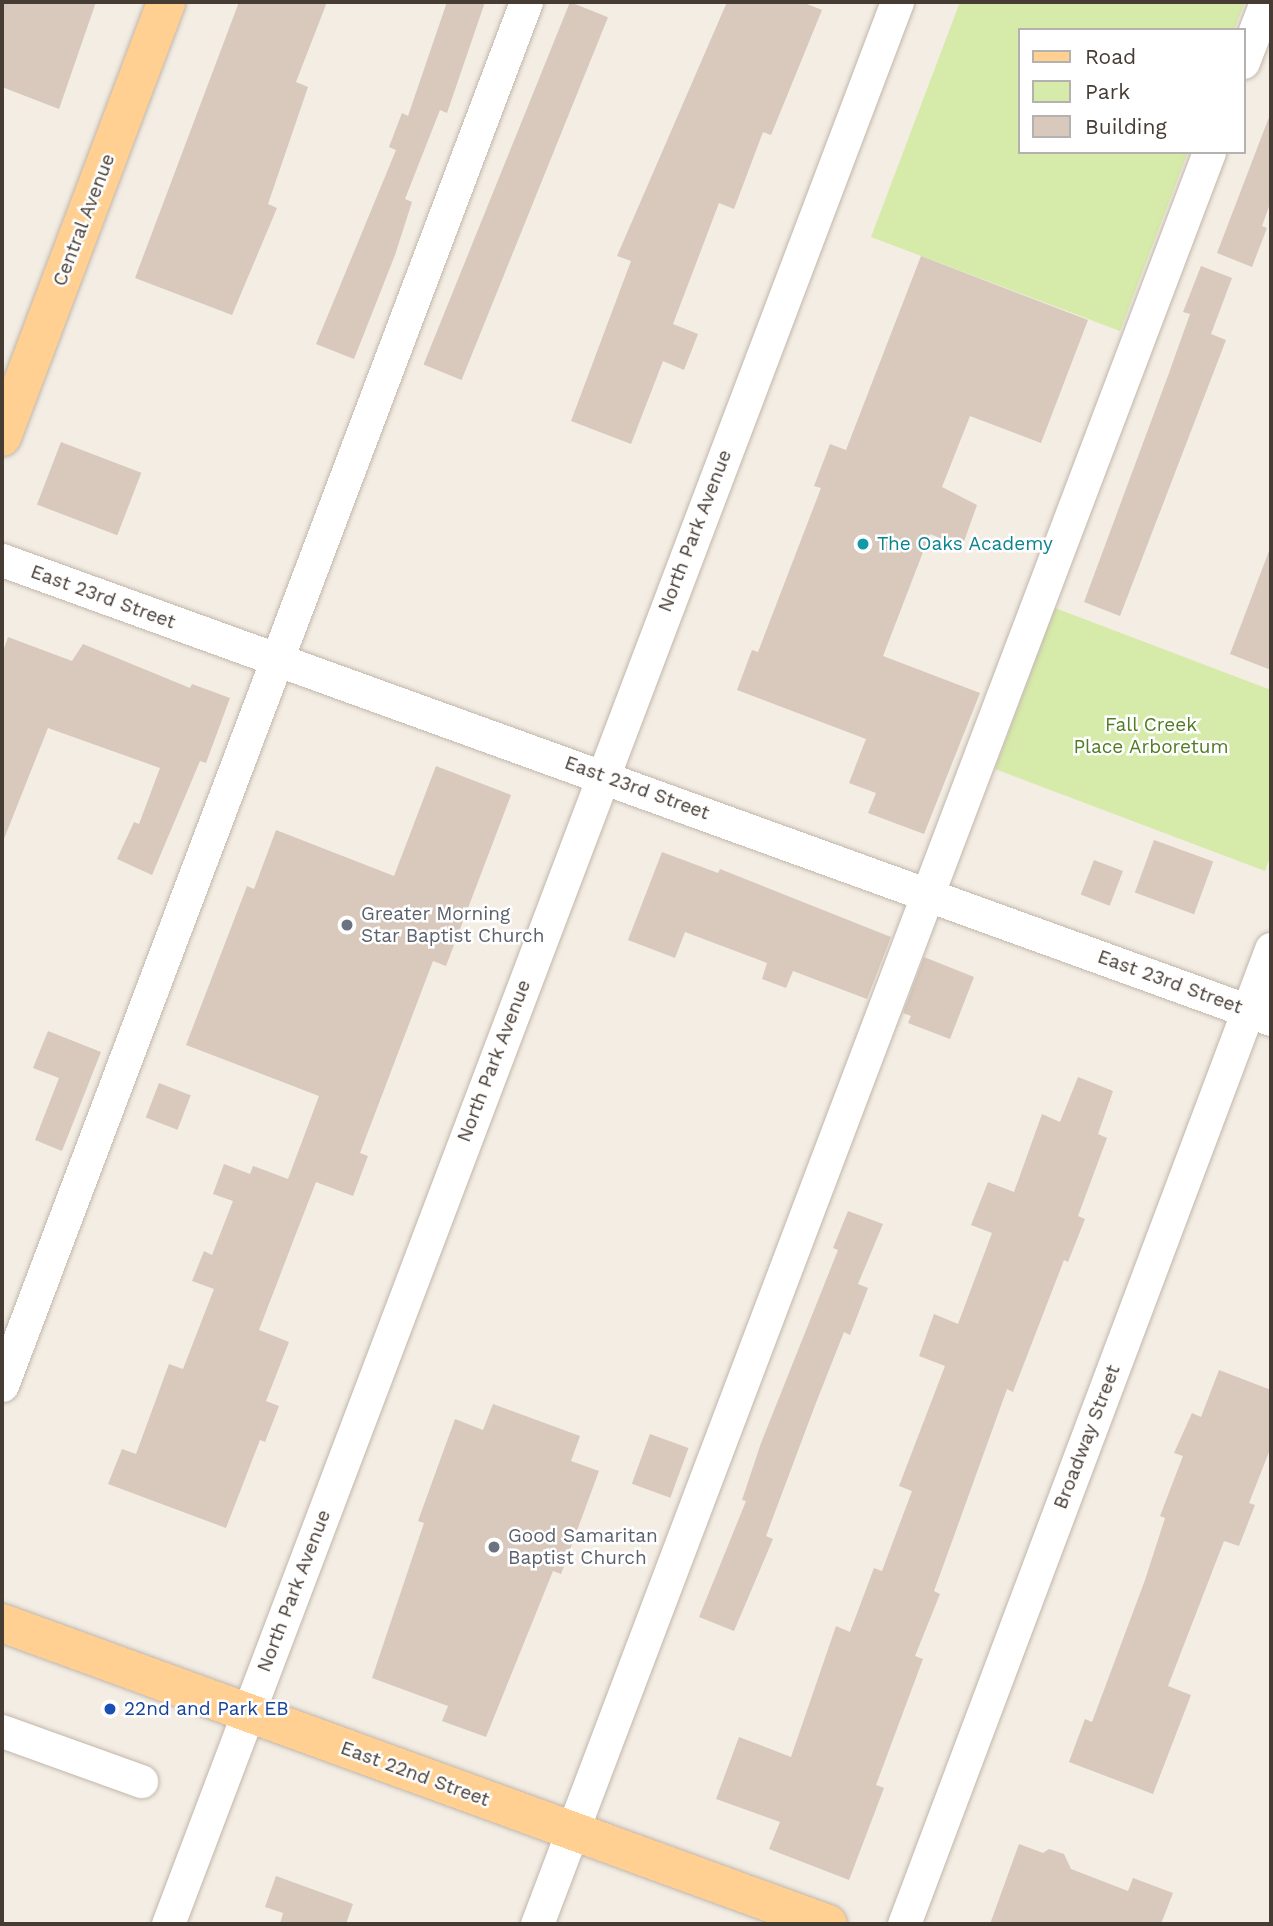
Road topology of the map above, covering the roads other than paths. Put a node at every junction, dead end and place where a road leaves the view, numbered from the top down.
1 (166, 2) edge
2 (526, 2) edge
3 (897, 2) edge
4 (1266, 2) edge
5 (1245, 57) edge
6 (1208, 154) edge
7 (2, 437) edge
8 (2, 560) edge
9 (278, 659) junction
10 (602, 775) junction
11 (929, 894) junction
12 (1271, 950) edge
13 (1259, 1015) edge
14 (2, 1385) edge
15 (2, 1623) edge
16 (248, 1714) junction
17 (2, 1731) edge
18 (141, 1781) dead end
19 (572, 1831) junction
20 (168, 1924) edge
21 (537, 1924) edge
22 (828, 1924) edge
23 (904, 1924) edge

1 - 7 main road, Central Avenue
2 - 9 street
3 - 10 street, North Park Avenue
4 - 5 street
6 - 11 street
8 - 9 street, East 23rd Street
9 - 10 street, East 23rd Street
9 - 14 street
10 - 11 street, East 23rd Street
10 - 16 street, North Park Avenue
11 - 13 street, East 23rd Street
11 - 19 street
12 - 13 street, Broadway Street
13 - 23 street, Broadway Street
15 - 16 main road, East 22nd Street
16 - 19 main road, East 22nd Street
16 - 20 street, North Park Avenue
17 - 18 street
19 - 21 street
19 - 22 main road, East 22nd Street

